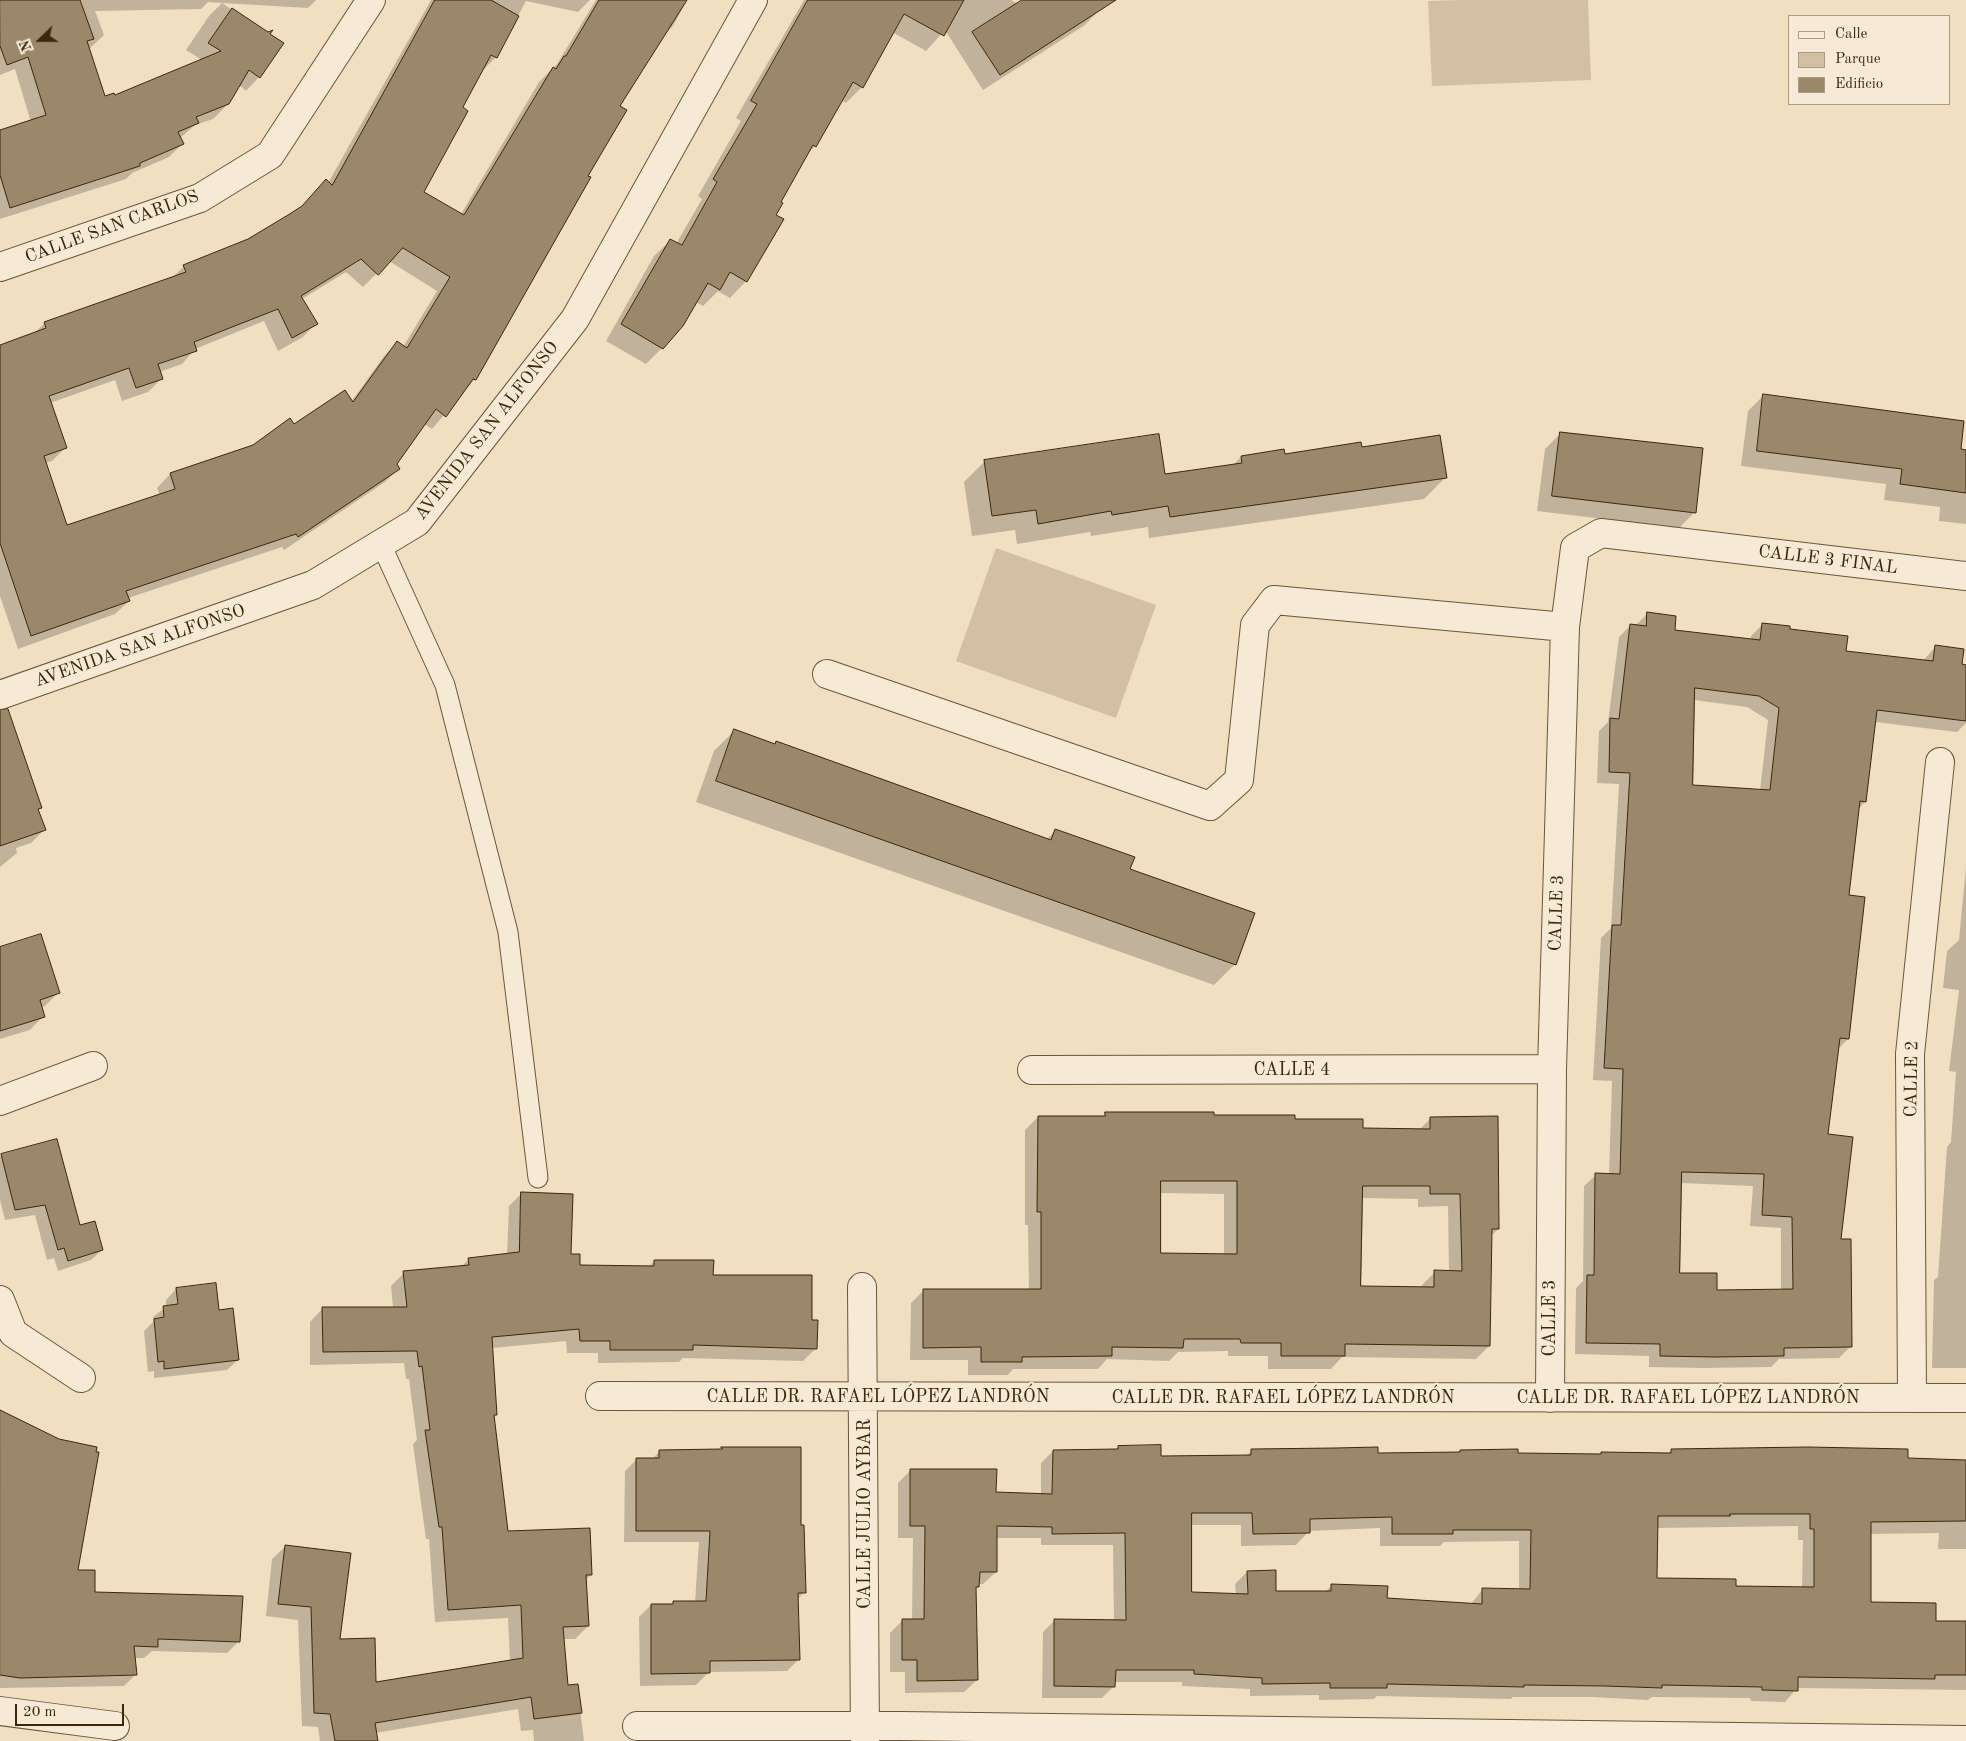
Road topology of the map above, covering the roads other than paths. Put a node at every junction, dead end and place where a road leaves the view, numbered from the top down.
1 (371, 0) edge
2 (753, 0) edge
3 (0, 267) edge
4 (380, 544) junction
5 (1691, 544) joint
6 (1966, 576) edge
7 (1565, 627) junction
8 (827, 674) dead end
9 (0, 695) edge
10 (1940, 762) dead end
11 (92, 1066) dead end
12 (1552, 1069) junction
13 (1032, 1070) dead end
14 (0, 1101) edge
15 (538, 1178) dead end
16 (862, 1288) dead end
17 (0, 1300) edge
18 (81, 1378) dead end
19 (600, 1396) dead end
20 (865, 1397) junction
21 (1550, 1398) junction
22 (1912, 1398) junction
23 (1966, 1398) edge
24 (0, 1711) edge
25 (115, 1726) dead end
26 (637, 1726) dead end
27 (865, 1734) edge
28 (1966, 1740) edge

1 - 3 street, CALLE SAN CARLOS
2 - 4 street, AVENIDA SAN ALFONSO
4 - 9 street, AVENIDA SAN ALFONSO
4 - 15 lane
5 - 6 street, CALLE 3 FINAL
5 - 7 street, CALLE 3
7 - 8 street
7 - 12 street, CALLE 3
10 - 22 street, CALLE 2
11 - 14 street
12 - 13 street, CALLE 4
12 - 21 street, CALLE 3
16 - 20 street, CALLE JULIO AYBAR
17 - 18 street
19 - 20 street, CALLE DR. RAFAEL LÓPEZ LANDRÓN
20 - 21 street, CALLE DR. RAFAEL LÓPEZ LANDRÓN
20 - 27 street, CALLE JULIO AYBAR
21 - 22 street, CALLE DR. RAFAEL LÓPEZ LANDRÓN
22 - 23 street, CALLE DR. RAFAEL LÓPEZ LANDRÓN
24 - 25 street
26 - 27 street
27 - 28 street

